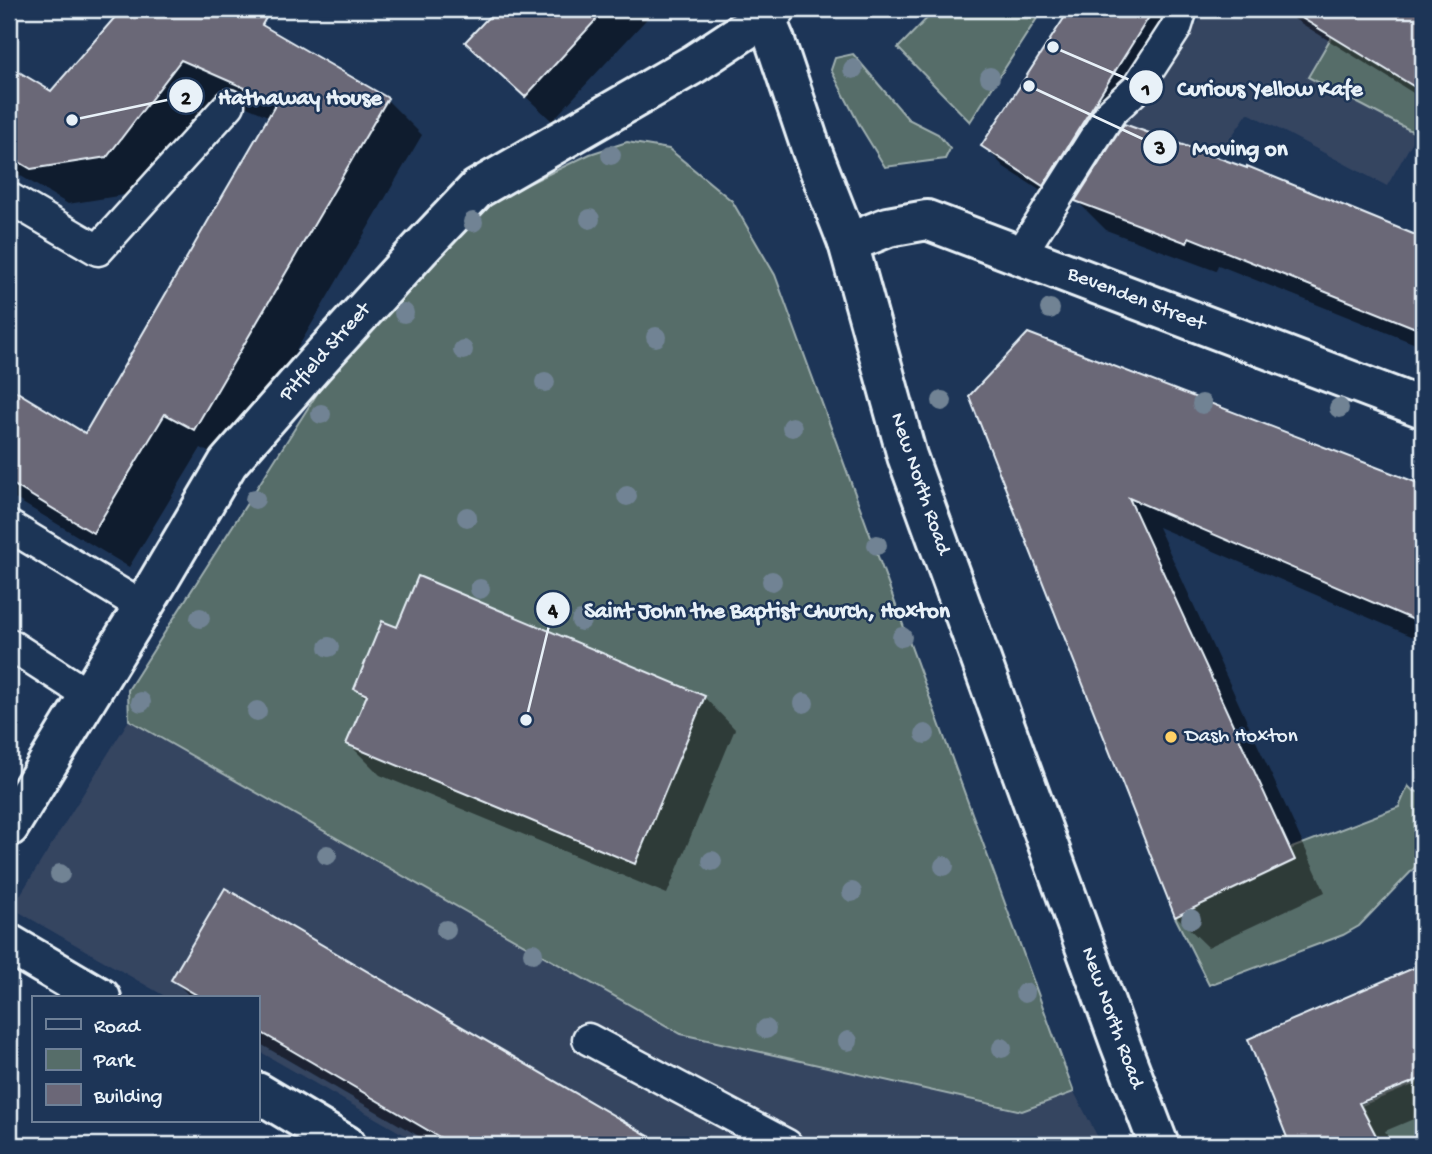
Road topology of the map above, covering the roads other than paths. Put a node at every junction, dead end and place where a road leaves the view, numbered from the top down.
1 (1182, 9) edge
2 (767, 11) edge
3 (229, 105) dead end
4 (9, 198) edge
5 (848, 243) junction
6 (1020, 255) junction
7 (1423, 408) edge
8 (9, 526) edge
9 (144, 607) junction
10 (9, 645) edge
11 (88, 695) junction
12 (9, 827) edge
13 (9, 944) edge
14 (98, 996) edge
15 (588, 1039) dead end
16 (259, 1093) edge
17 (346, 1145) edge
18 (787, 1145) edge
19 (1159, 1145) edge

1 - 6 lane
2 - 5 street, New North Road
2 - 9 street, Pitfield Street
3 - 4 lane
5 - 6 street, Bevenden Street
5 - 19 street, New North Road
6 - 7 street, Bevenden Street
8 - 9 lane
9 - 11 street, Pitfield Street
10 - 11 lane
11 - 12 street, Pitfield Street
13 - 14 street
15 - 18 lane
16 - 17 street

